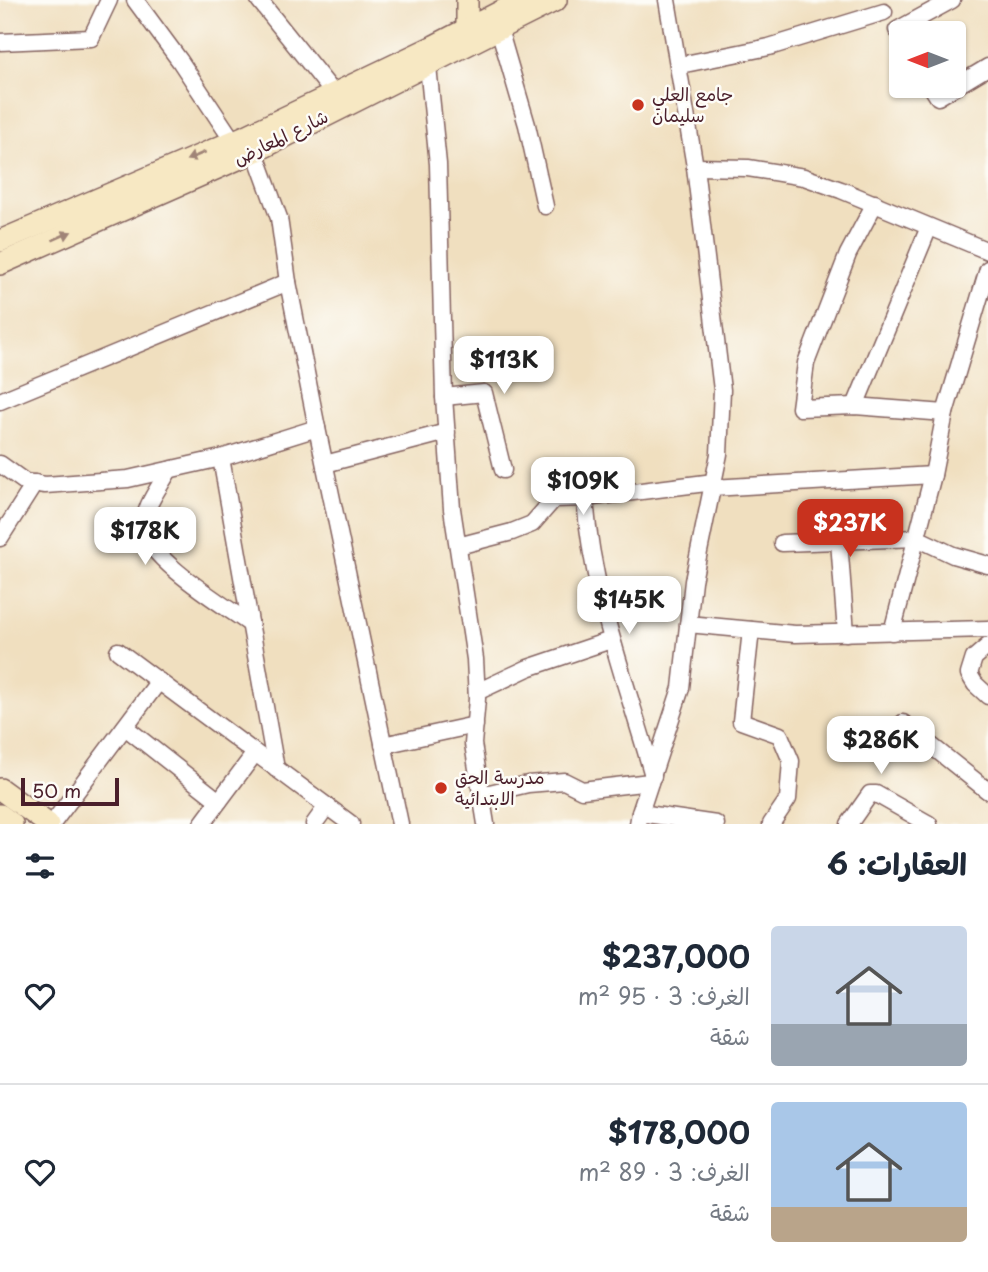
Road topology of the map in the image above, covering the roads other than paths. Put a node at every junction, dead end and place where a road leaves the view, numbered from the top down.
1 (110, 0) edge
2 (135, 0) edge
3 (259, 0) edge
4 (467, 0) edge
5 (523, 0) edge
6 (556, 0) edge
7 (667, 0) edge
8 (952, 0) edge
9 (881, 6) edge
10 (891, 21) edge
11 (919, 21) edge
12 (467, 29) junction
13 (499, 29) junction
14 (0, 42) edge
15 (680, 65) junction
16 (428, 66) junction
17 (988, 67) edge
18 (966, 80) edge
19 (335, 94) junction
20 (246, 142) junction
21 (695, 167) junction
22 (875, 204) junction
23 (545, 206) dead end
24 (929, 228) junction
25 (0, 241) edge
26 (988, 251) edge
27 (0, 264) edge
28 (988, 269) edge
29 (288, 282) junction
30 (444, 397) junction
31 (0, 401) edge
32 (855, 406) junction
33 (945, 413) junction
34 (317, 428) junction
35 (447, 432) junction
36 (221, 458) junction
37 (0, 464) edge
38 (325, 464) junction
39 (169, 470) junction
40 (503, 470) dead end
41 (933, 475) junction
42 (35, 484) junction
43 (713, 485) junction
44 (585, 498) junction
45 (0, 538) edge
46 (917, 538) junction
47 (839, 541) junction
48 (782, 543) dead end
49 (458, 546) junction
50 (988, 564) edge
51 (250, 624) junction
52 (688, 624) junction
53 (988, 628) edge
54 (751, 630) junction
55 (892, 632) junction
56 (846, 633) junction
57 (611, 640) junction
58 (988, 646) edge
59 (118, 651) dead end
60 (159, 681) junction
61 (477, 692) junction
62 (988, 696) edge
63 (903, 723) dead end
64 (475, 725) junction
65 (125, 727) junction
66 (383, 745) junction
67 (255, 753) junction
68 (276, 769) junction
69 (652, 779) junction
70 (0, 789) edge
71 (988, 791) edge
72 (481, 795) junction
73 (219, 801) junction
74 (327, 806) junction
75 (0, 815) edge
76 (639, 818) edge
77 (12, 824) edge
78 (50, 824) edge
79 (202, 824) edge
80 (314, 824) edge
81 (351, 824) edge
82 (400, 824) edge
83 (486, 824) edge
84 (716, 824) edge
85 (771, 824) edge
86 (849, 824) edge
87 (929, 824) edge

1 - 14 street
2 - 20 street
3 - 19 street
4 - 12 street
5 - 12 street, شارع المعارض
6 - 13 street, شارع المعارض
7 - 15 street
8 - 11 street
9 - 10 street
9 - 15 street
12 - 19 street, شارع المعارض
13 - 16 street, شارع المعارض
13 - 23 street
15 - 21 street
16 - 20 street, شارع المعارض
16 - 30 street
17 - 18 street
19 - 20 street, شارع المعارض
20 -> 25 street, شارع المعارض
27 -> 20 street, شارع المعارض
20 - 29 street
21 - 22 street
21 - 43 street
22 - 24 street
22 - 32 street
24 - 26 street
24 - 32 street
28 - 33 street
29 - 31 street
29 - 34 street
30 - 35 street
30 - 40 street
32 - 33 street
33 - 41 street
34 - 36 street
34 - 38 street
35 - 38 street
35 - 49 street
36 - 39 street
36 - 51 street
37 - 42 street
38 - 66 street
39 - 42 street
39 - 51 street
41 - 43 street
41 - 46 street
42 - 45 street
43 - 44 street
43 - 52 street
44 - 49 street
44 - 57 street
46 - 47 street
46 - 50 street
46 - 55 street
47 - 48 street
47 - 56 street
49 - 61 street
51 - 68 street
52 - 54 street
52 - 69 street
53 - 55 street
54 - 56 street
54 - 85 street
55 - 56 street
57 - 61 street
57 - 69 street
58 - 62 street
59 - 60 street
60 - 65 street
60 - 67 street
61 - 64 street
63 - 71 street
64 - 66 street
64 - 72 street
65 - 73 street
65 - 78 street
66 - 82 street
67 - 68 street
67 - 73 street
68 - 74 street
69 - 72 street
69 - 76 street
70 - 78 street
72 - 83 street
73 - 79 street
74 - 80 street
74 - 81 street
75 - 77 street
76 - 84 street
86 - 87 street

